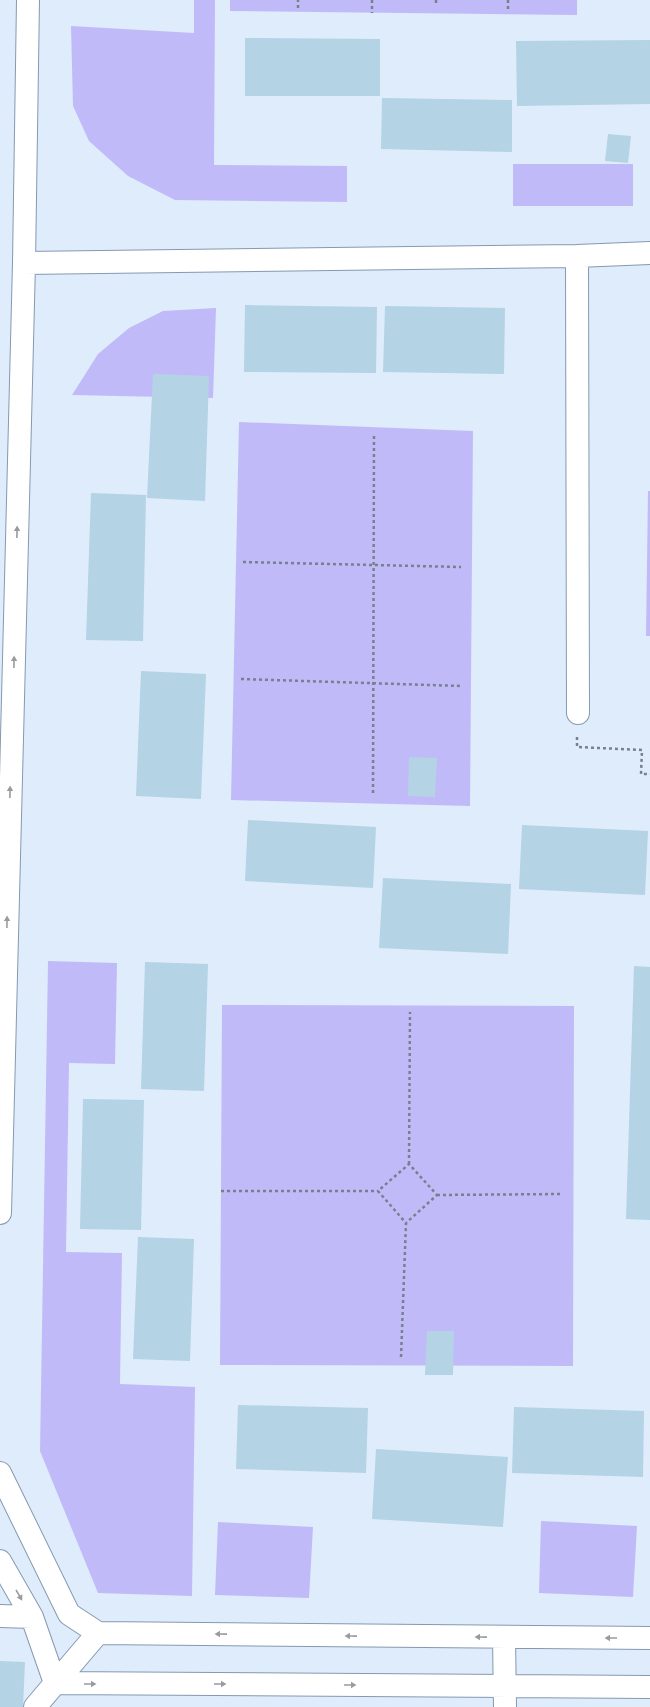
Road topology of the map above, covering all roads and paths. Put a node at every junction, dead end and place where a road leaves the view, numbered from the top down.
1 (28, 0) edge
2 (298, 0) edge
3 (372, 0) edge
4 (436, 0) edge
5 (508, 0) edge
6 (436, 6) dead end
7 (298, 8) dead end
8 (508, 9) dead end
9 (372, 13) dead end
10 (650, 252) edge
11 (577, 256) junction
12 (24, 263) junction
13 (374, 436) dead end
14 (243, 562) dead end
15 (374, 565) junction
16 (461, 567) dead end
17 (241, 679) dead end
18 (373, 683) junction
19 (461, 686) dead end
20 (578, 713) joint
21 (650, 774) edge
22 (373, 793) dead end
23 (410, 1012) dead end
24 (408, 1164) junction
25 (221, 1191) dead end
26 (378, 1191) junction
27 (562, 1194) dead end
28 (437, 1195) junction
29 (0, 1213) edge
30 (406, 1222) junction
31 (401, 1357) dead end
32 (0, 1473) edge
33 (0, 1562) edge
34 (0, 1616) edge
35 (32, 1617) junction
36 (98, 1633) junction
37 (504, 1637) junction
38 (650, 1638) edge
39 (55, 1683) junction
40 (650, 1687) edge
41 (505, 1697) edge
42 (35, 1707) edge

1 - 12 street
2 - 7 path
3 - 9 path
4 - 6 path
5 - 8 path
10 - 11 street
11 - 12 street
11 - 20 street
29 -> 12 street
13 - 15 path
14 - 15 path
15 - 16 path
15 - 18 path
17 - 18 path
18 - 19 path
18 - 22 path
20 - 21 path
23 - 24 path
24 - 26 path
24 - 28 path
25 - 26 path
26 - 30 path
27 - 28 path
28 - 30 path
30 - 31 path
32 - 36 street
33 -> 35 street
34 - 35 street
35 - 39 street
37 -> 36 street
36 - 39 street
38 -> 37 street
37 - 41 street
39 -> 41 street
39 - 42 street
40 - 41 street

